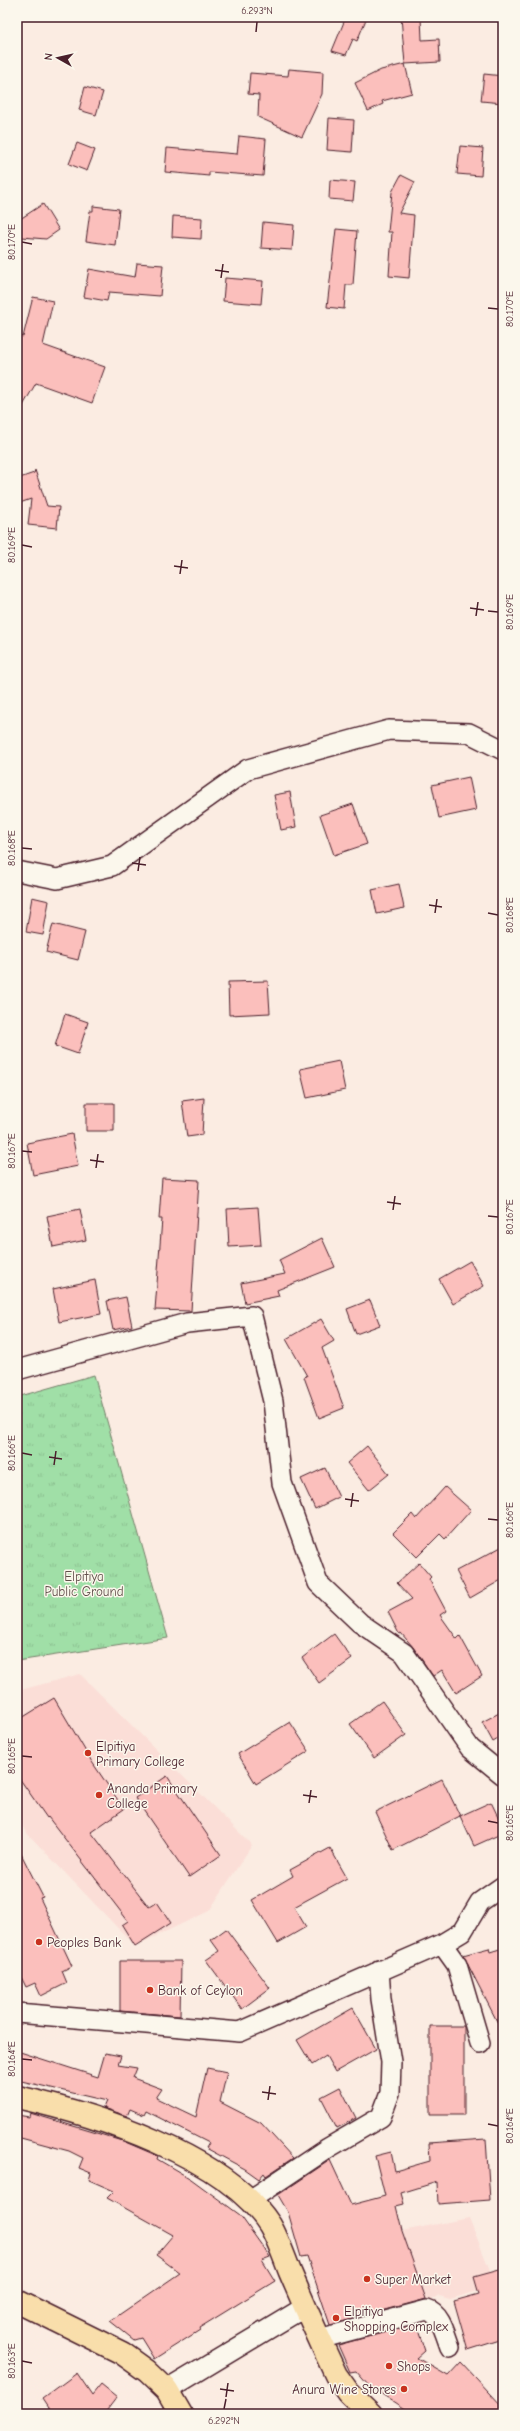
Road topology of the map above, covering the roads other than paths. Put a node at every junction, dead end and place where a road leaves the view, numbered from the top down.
1 (503, 750) edge
2 (17, 871) edge
3 (17, 1370) edge
4 (503, 1775) edge
5 (503, 1886) edge
6 (442, 1944) junction
7 (379, 1970) junction
8 (17, 2013) edge
9 (480, 2043) dead end
10 (17, 2097) edge
11 (250, 2200) junction
12 (17, 2301) edge
13 (305, 2307) junction
14 (319, 2338) junction
15 (450, 2347) dead end
16 (167, 2390) junction
17 (181, 2414) edge
18 (371, 2414) edge

1 - 2 street
3 - 4 street
5 - 6 street
6 - 7 street
6 - 9 street
7 - 8 street
7 - 11 street
10 - 11 main road
11 - 13 main road
12 - 16 main road
13 - 14 main road
13 - 16 street
14 - 15 street
14 - 18 main road
16 - 17 main road

